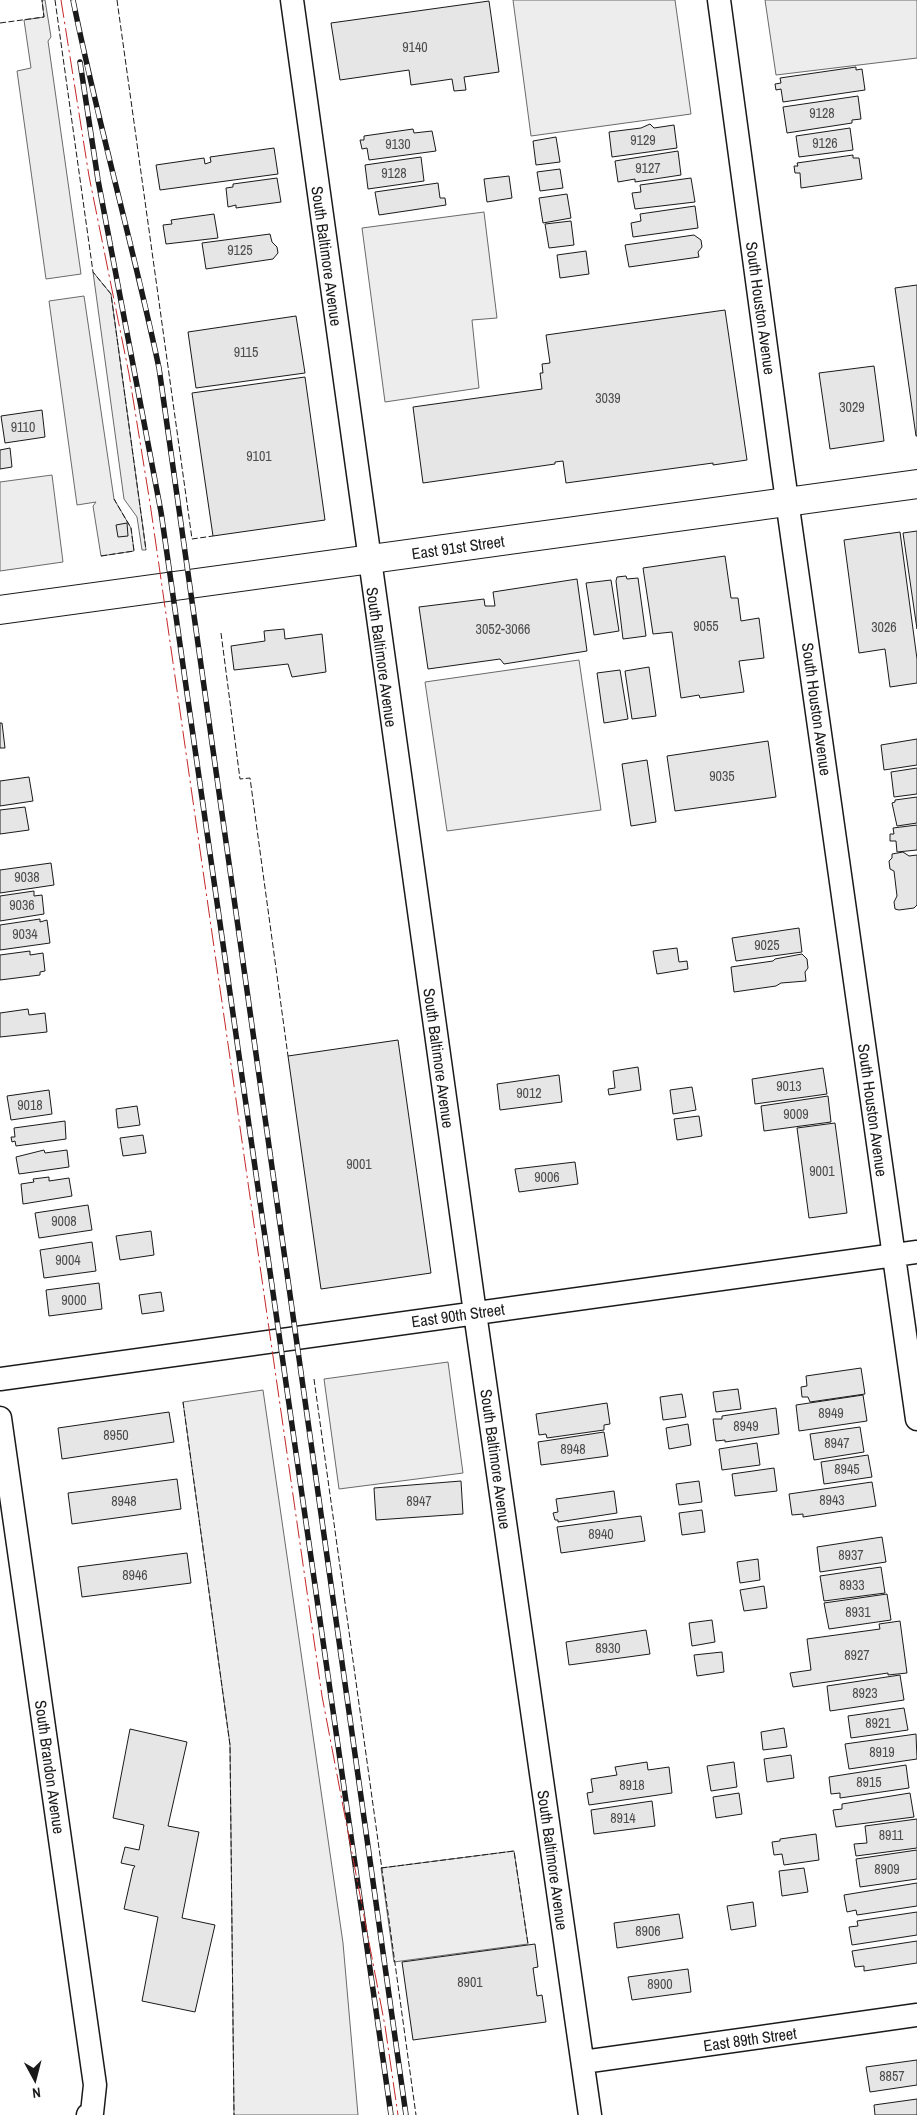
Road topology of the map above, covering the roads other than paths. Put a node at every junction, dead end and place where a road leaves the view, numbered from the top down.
1 (292, 0) edge
2 (719, 0) edge
3 (917, 484) edge
4 (787, 502) junction
5 (369, 560) junction
6 (0, 610) edge
7 (917, 1252) edge
8 (894, 1255) junction
9 (474, 1313) junction
10 (0, 1379) edge
11 (0, 1418) edge
12 (917, 1418) edge
13 (917, 2015) edge
14 (583, 2062) junction
15 (88, 2115) edge
16 (590, 2115) edge

1 - 5 street, South Baltimore Avenue
2 - 4 street, South Houston Avenue
3 - 4 street, East 91st Street
4 - 5 street, East 91st Street
4 - 8 street, South Houston Avenue
5 - 6 street, East 91st Street
5 - 9 street, South Baltimore Avenue
7 - 8 street, East 90th Street
8 - 9 street, East 90th Street
8 - 12 street, South Houston Avenue
9 - 10 street, East 90th Street
9 - 14 street, South Baltimore Avenue
11 - 15 street, South Brandon Avenue
13 - 14 street, East 89th Street
14 - 16 street, South Baltimore Avenue

